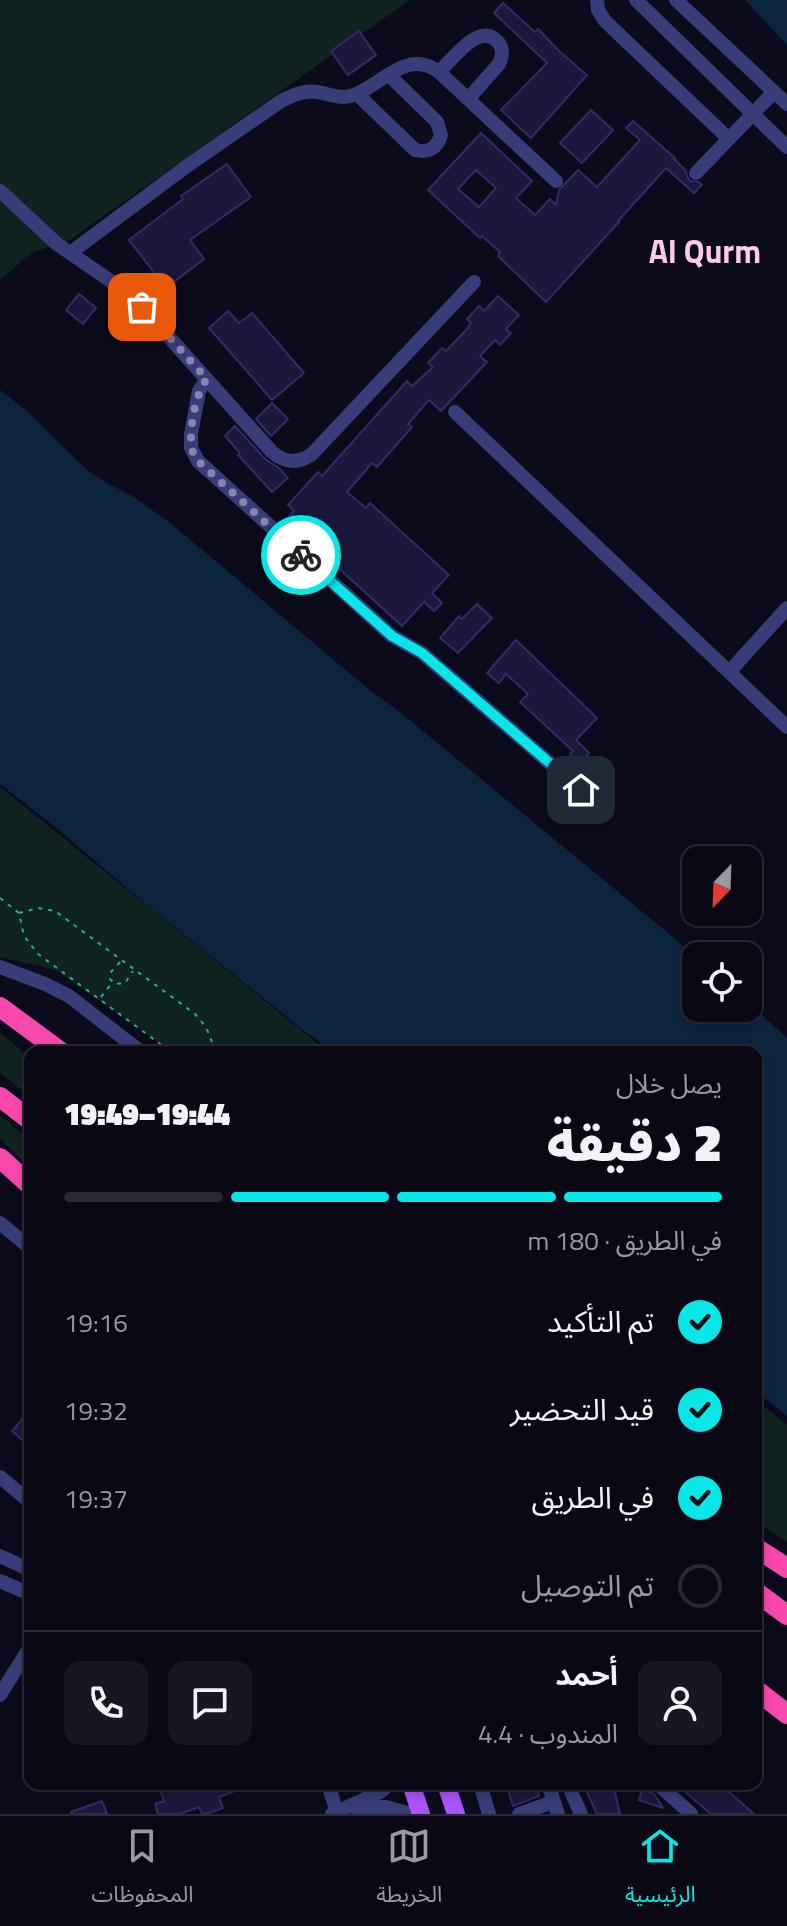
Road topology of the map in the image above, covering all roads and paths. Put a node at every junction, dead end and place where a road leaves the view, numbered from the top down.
1 (597, 0) edge
2 (636, 0) edge
3 (676, 0) edge
4 (439, 72) junction
5 (389, 75) junction
6 (774, 92) junction
7 (357, 94) junction
8 (468, 99) junction
9 (787, 104) edge
10 (753, 114) junction
11 (729, 139) junction
12 (787, 147) edge
13 (696, 173) dead end
14 (556, 181) dead end
15 (0, 191) edge
16 (70, 253) junction
17 (474, 282) dead end
18 (207, 379) junction
19 (455, 412) dead end
20 (787, 608) edge
21 (730, 671) junction
22 (787, 727) edge
23 (581, 790) dead end
24 (0, 898) edge
25 (19, 913) junction
26 (122, 960) junction
27 (0, 967) edge
28 (134, 970) junction
29 (112, 982) junction
30 (99, 999) junction
31 (0, 1007) edge
32 (89, 1012) junction
33 (53, 1046) edge
34 (133, 1046) edge
35 (163, 1046) edge
36 (214, 1046) edge
37 (0, 1097) edge
38 (24, 1115) edge
39 (0, 1158) edge
40 (24, 1180) edge
41 (0, 1223) edge
42 (24, 1243) edge
43 (0, 1477) edge
44 (24, 1497) edge
45 (762, 1552) edge
46 (0, 1556) edge
47 (24, 1568) edge
48 (787, 1568) edge
49 (0, 1581) edge
50 (23, 1591) edge
51 (762, 1596) edge
52 (787, 1615) edge
53 (24, 1657) edge
54 (0, 1695) edge
55 (762, 1695) edge
56 (787, 1714) edge
57 (331, 1790) edge
58 (382, 1790) edge
59 (413, 1790) edge
60 (448, 1790) edge
61 (482, 1790) edge
62 (570, 1790) edge
63 (665, 1790) edge
64 (555, 1808) edge
65 (340, 1811) edge
66 (410, 1814) edge
67 (421, 1814) edge
68 (456, 1814) edge
69 (489, 1814) edge
70 (519, 1814) edge
71 (581, 1814) edge
72 (691, 1814) edge

1 - 11 street
2 - 10 street
3 - 6 street
4 - 5 street
4 - 8 street
4 - 8 street
5 - 7 street
5 - 7 street
6 - 9 street
6 - 10 street
7 - 16 street
8 - 14 street
10 - 11 street
10 - 12 street
11 - 13 street
15 - 16 street
16 - 18 street
17 - 18 street
18 - 23 street
19 - 21 street
20 - 21 street
21 - 22 street
24 - 25 path
25 - 26 path
25 - 30 path
26 - 28 path
26 - 29 path
27 - 32 street
28 - 29 path
28 - 36 path
29 - 30 path
30 - 32 path
30 - 35 path
31 - 33 highway
32 - 34 street
37 - 38 highway
39 - 40 highway
41 - 42 street
43 - 44 street
45 - 48 highway
46 - 47 street
49 - 50 street
51 - 52 highway
53 - 54 street
55 - 56 highway
57 - 65 street
58 - 65 street
59 - 67 main road
60 - 68 main road
61 - 69 street
62 - 71 street
63 - 72 street
64 - 70 street
65 - 66 street

